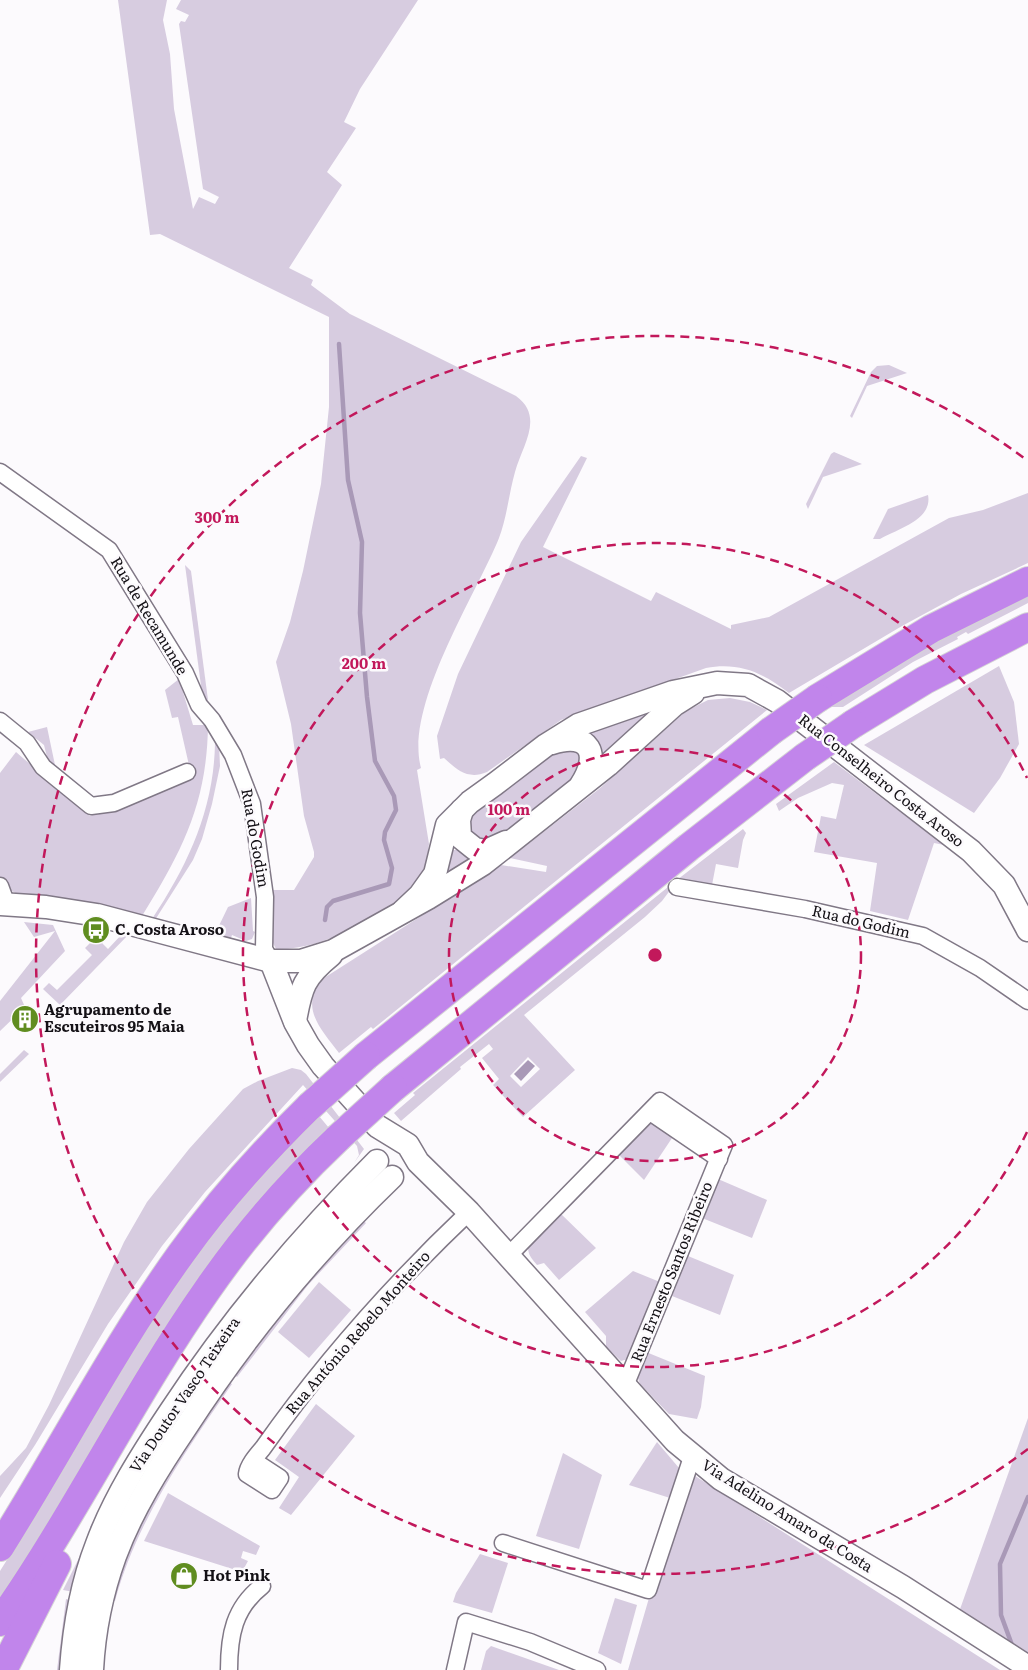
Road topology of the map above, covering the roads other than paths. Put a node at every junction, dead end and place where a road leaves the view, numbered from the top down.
1 (0, 472) edge
2 (1028, 581) edge
3 (1028, 627) edge
4 (702, 686) junction
5 (212, 720) joint
6 (0, 721) edge
7 (546, 745) junction
8 (187, 772) dead end
9 (579, 788) junction
10 (462, 810) junction
11 (511, 840) junction
12 (677, 887) dead end
13 (2, 898) edge
14 (403, 911) junction
15 (1028, 930) edge
16 (346, 944) junction
17 (240, 953) junction
18 (271, 961) junction
19 (1028, 1001) edge
20 (295, 1022) junction
21 (377, 1126) junction
22 (393, 1164) junction
23 (468, 1212) junction
24 (508, 1256) junction
25 (625, 1386) junction
26 (692, 1457) junction
27 (101, 1460) junction
28 (254, 1461) dead end
29 (28, 1502) junction
30 (0, 1524) edge
31 (503, 1543) dead end
32 (0, 1547) edge
33 (262, 1586) dead end
34 (0, 1622) edge
35 (1028, 1666) edge
36 (4, 1670) edge
37 (71, 1670) edge
38 (92, 1670) edge
39 (229, 1670) edge
40 (455, 1670) edge
41 (597, 1670) edge

1 - 5 street, Rua de Recamunde
2 - 29 highway, bridge
3 - 27 highway, bridge
4 - 7 main road, Rua Conselheiro Costa Aroso
4 - 9 main road, Rua Conselheiro Costa Aroso
4 - 15 main road, Rua Conselheiro Costa Aroso
5 - 18 street, Rua do Godim
6 - 8 street
7 - 9 main road, Rua Conselheiro Costa Aroso
7 - 10 main road, Rua Conselheiro Costa Aroso
9 - 11 main road, Rua Conselheiro Costa Aroso
10 - 11 main road, Rua Conselheiro Costa Aroso
10 - 14 main road, Rua Conselheiro Costa Aroso
11 - 14 main road, Rua Conselheiro Costa Aroso
12 - 19 street, Rua do Godim
13 - 17 main road, Rua Conselheiro Costa Aroso
14 - 16 main road, Rua Conselheiro Costa Aroso
16 - 18 main road, Rua Conselheiro Costa Aroso
16 - 20 main road
17 - 18 main road, Rua Conselheiro Costa Aroso
17 - 20 main road, Via Adelino Amaro da Costa
18 - 20 main road, Via Adelino Amaro da Costa
20 - 21 main road, Via Adelino Amaro da Costa
21 - 22 main road
21 - 22 main road, Via Adelino Amaro da Costa
22 - 23 main road, Via Adelino Amaro da Costa
22 - 37 main road, Via Doutor Vasco Teixeira
22 - 38 main road, Via Doutor Vasco Teixeira
23 - 24 main road, Via Adelino Amaro da Costa
23 - 28 street, Rua António Rebelo Monteiro
24 - 25 main road, Via Adelino Amaro da Costa
24 - 25 street, Rua Ernesto Santos Ribeiro
25 - 26 main road, Via Adelino Amaro da Costa
26 - 31 street
26 - 35 main road, Via Adelino Amaro da Costa
27 - 34 highway
27 - 36 highway
29 - 30 highway
29 - 32 highway
33 - 39 street
40 - 41 street

